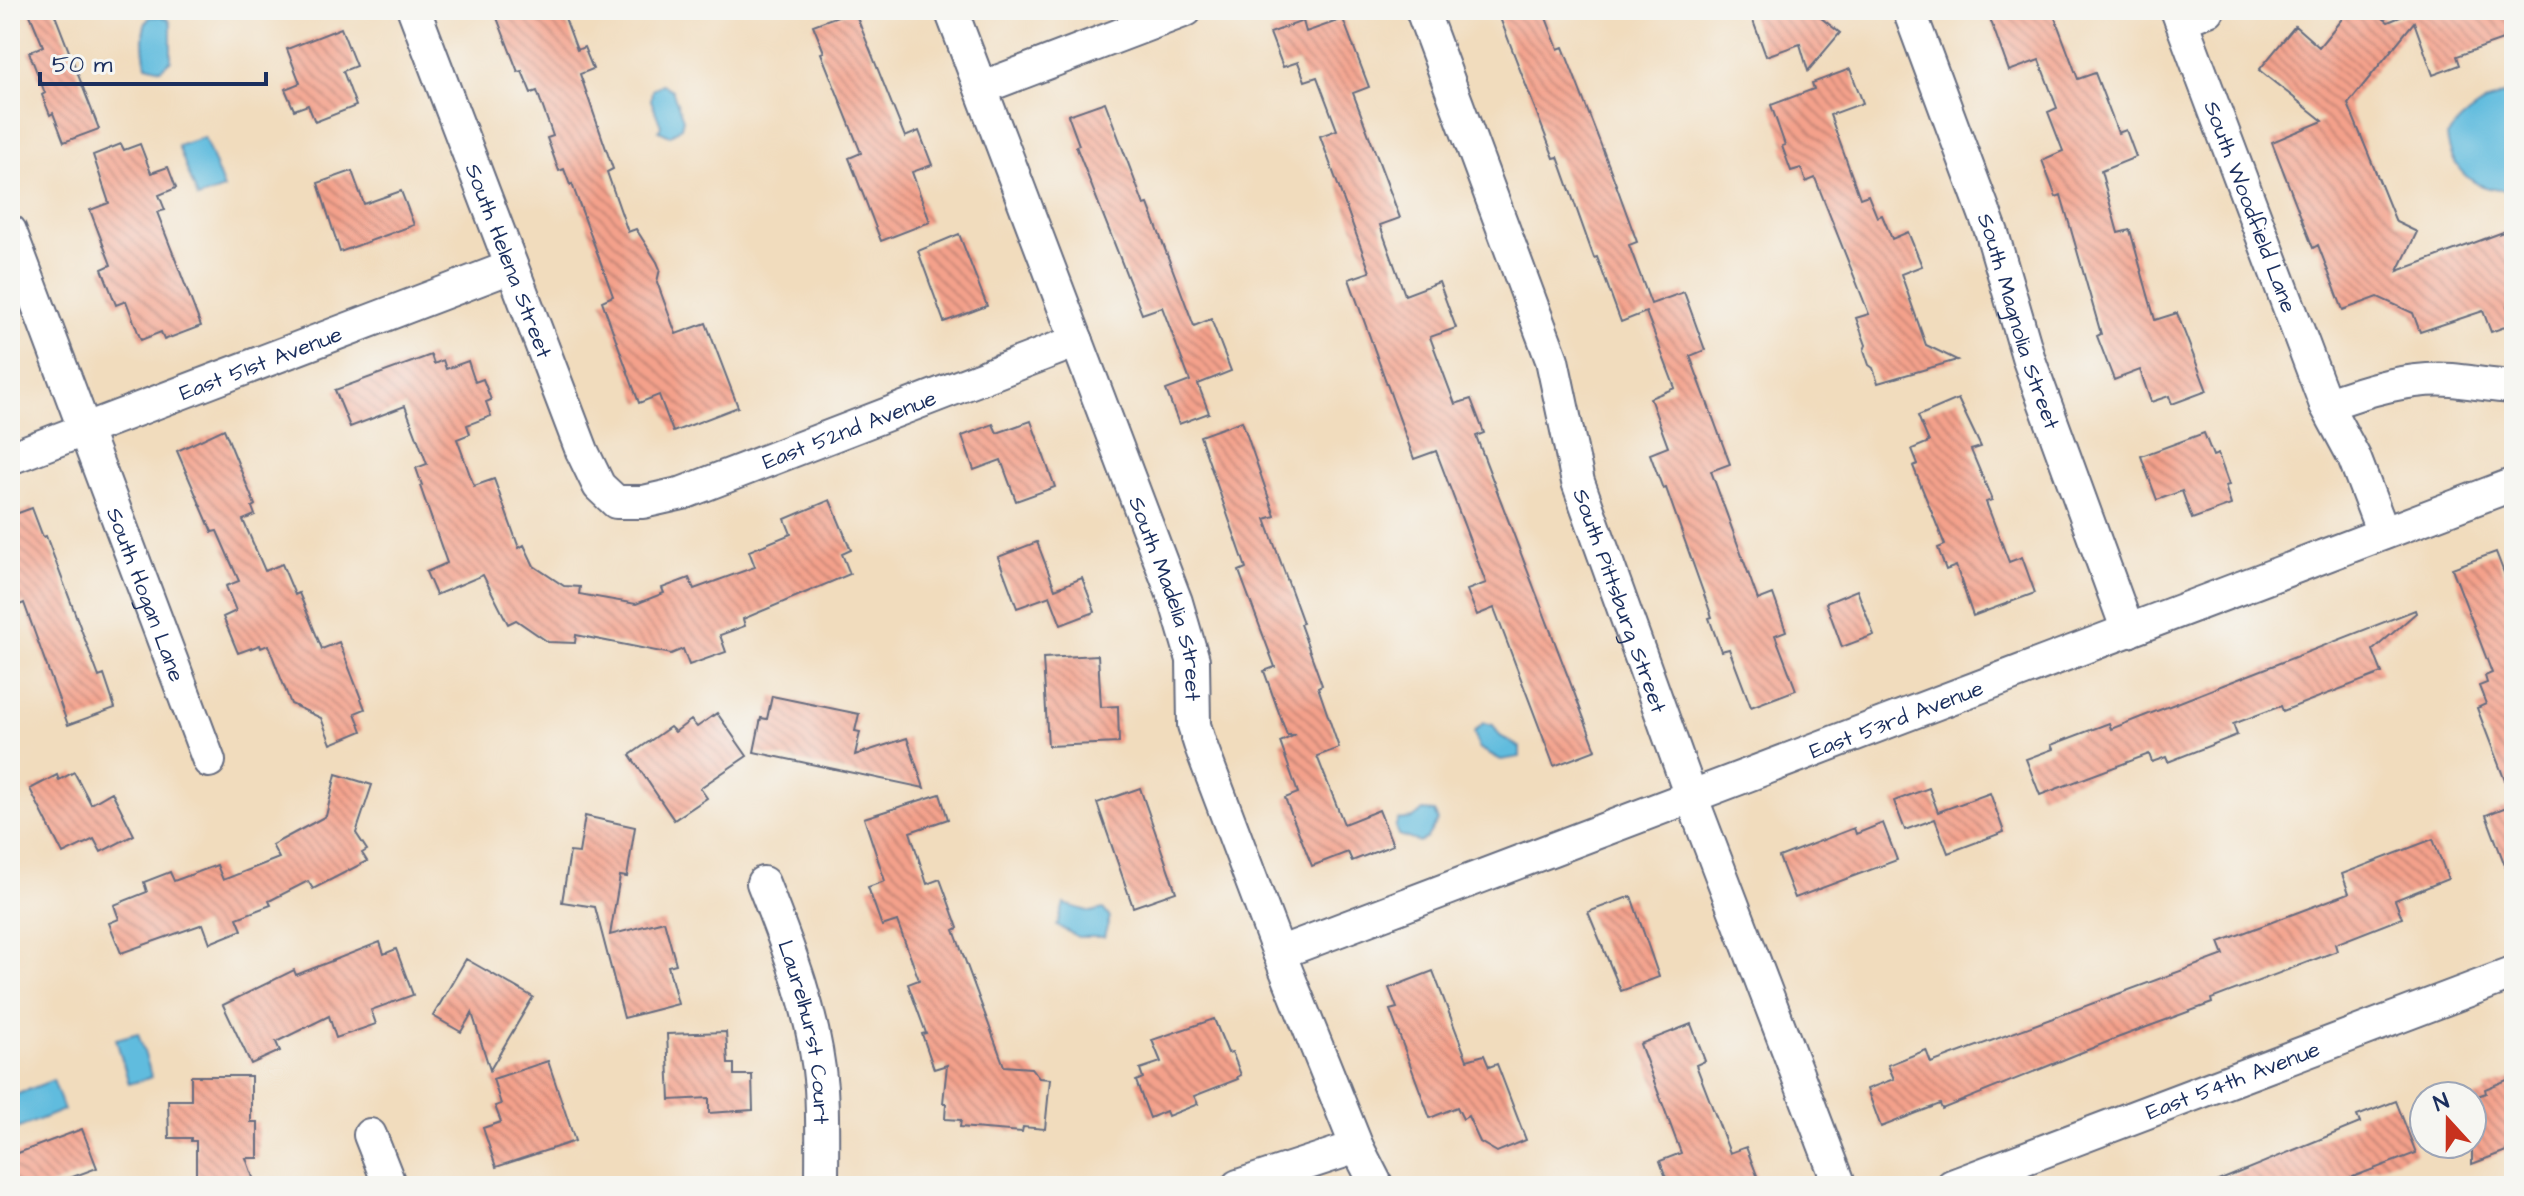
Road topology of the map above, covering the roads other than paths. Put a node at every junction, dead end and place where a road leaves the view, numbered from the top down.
1 (414, 10) edge
2 (951, 10) edge
3 (1186, 10) edge
4 (1422, 10) edge
5 (1909, 10) edge
6 (2189, 13) edge
7 (981, 88) junction
8 (10, 231) edge
9 (511, 267) junction
10 (1077, 341) junction
11 (2514, 387) edge
12 (2326, 405) junction
13 (84, 429) junction
14 (10, 458) edge
15 (2514, 484) edge
16 (616, 502) joint
17 (2373, 537) junction
18 (2128, 631) junction
19 (209, 761) dead end
20 (1691, 796) junction
21 (763, 883) dead end
22 (1279, 953) junction
23 (2514, 973) edge
24 (370, 1135) dead end
25 (1357, 1147) junction
26 (390, 1186) edge
27 (822, 1186) edge
28 (1238, 1186) edge
29 (1377, 1186) edge
30 (1840, 1186) edge
31 (1952, 1186) edge

1 - 9 street, South Helena Street
2 - 7 street, South Madelia Street
3 - 7 street
4 - 20 street, South Pittsburg Street
5 - 18 street, South Magnolia Street
6 - 12 street, South Woodfield Lane
7 - 10 street, South Madelia Street
8 - 13 street, South Hogan Lane
9 - 13 street, East 51st Avenue
9 - 16 street, South Helena Street
10 - 16 street, East 52nd Avenue
10 - 22 street, South Madelia Street
11 - 12 street
12 - 17 street, South Woodfield Lane
13 - 14 street, East 51st Avenue
13 - 19 street, South Hogan Lane
15 - 17 street, East 53rd Avenue
17 - 18 street, East 53rd Avenue
18 - 20 street, East 53rd Avenue
20 - 22 street, East 53rd Avenue
20 - 30 street, South Pittsburg Street
21 - 27 street, Laurelhurst Court
22 - 25 street, South Madelia Street
23 - 31 street, East 54th Avenue
24 - 26 street
25 - 28 street
25 - 29 street, South Madelia Street

